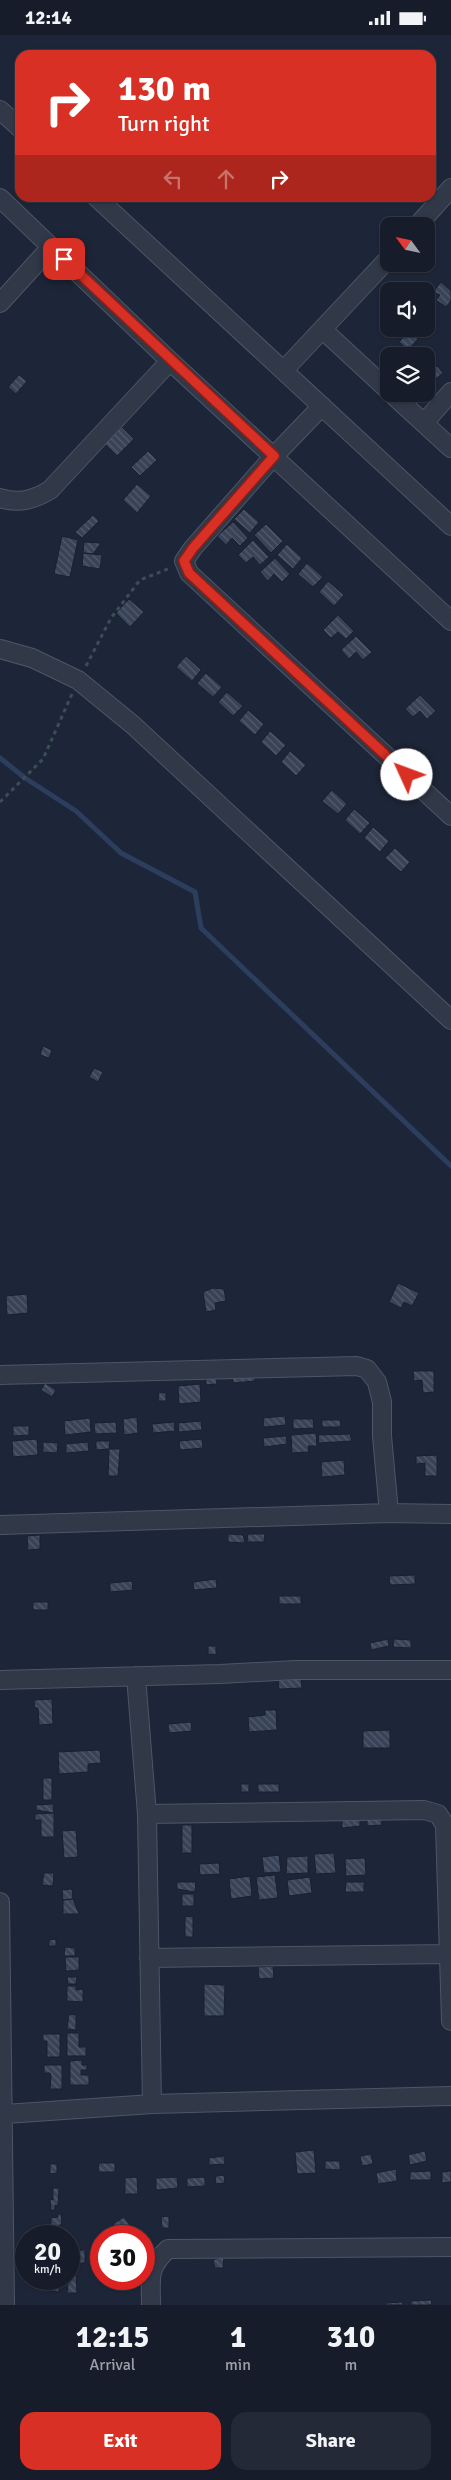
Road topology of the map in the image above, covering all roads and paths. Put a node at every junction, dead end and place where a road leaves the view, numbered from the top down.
1 (0, 110) edge
2 (15, 124) edge
3 (451, 189) edge
4 (0, 199) edge
5 (101, 202) edge
6 (425, 217) edge
7 (51, 247) junction
8 (380, 268) edge
9 (0, 303) edge
10 (323, 330) junction
11 (170, 361) junction
12 (284, 370) junction
13 (380, 383) edge
14 (451, 393) edge
15 (401, 402) edge
16 (322, 407) junction
17 (424, 423) junction
18 (451, 448) edge
19 (274, 456) junction
20 (0, 498) edge
21 (451, 526) edge
22 (451, 621) edge
23 (0, 649) edge
24 (451, 816) edge
25 (451, 1020) edge
26 (0, 1375) edge
27 (389, 1513) junction
28 (451, 1513) edge
29 (0, 1525) edge
30 (451, 1671) edge
31 (136, 1676) junction
32 (0, 1680) edge
33 (147, 1814) junction
34 (0, 1902) edge
35 (449, 1954) junction
36 (148, 1958) junction
37 (451, 2021) edge
38 (451, 2097) edge
39 (152, 2105) junction
40 (5, 2114) junction
41 (451, 2247) edge
42 (2, 2267) edge
43 (6, 2305) edge
44 (151, 2305) edge

1 - 2 street
3 - 6 street
4 - 7 street
5 - 12 street
7 - 9 street
7 - 11 street
8 - 10 street
10 - 12 street
10 - 13 street
11 - 19 street
11 - 20 street
12 - 16 street
14 - 17 street
15 - 17 street
16 - 19 street
16 - 21 street
17 - 18 street
19 - 22 street
19 - 24 street
23 - 25 street
26 - 27 street
27 - 28 street
27 - 29 street
30 - 31 street
31 - 32 street
31 - 33 street
33 - 35 street
33 - 36 street
34 - 40 street
35 - 36 street
35 - 37 street
36 - 39 street
38 - 39 street
39 - 40 street
40 - 42 street
41 - 44 street
42 - 43 street

